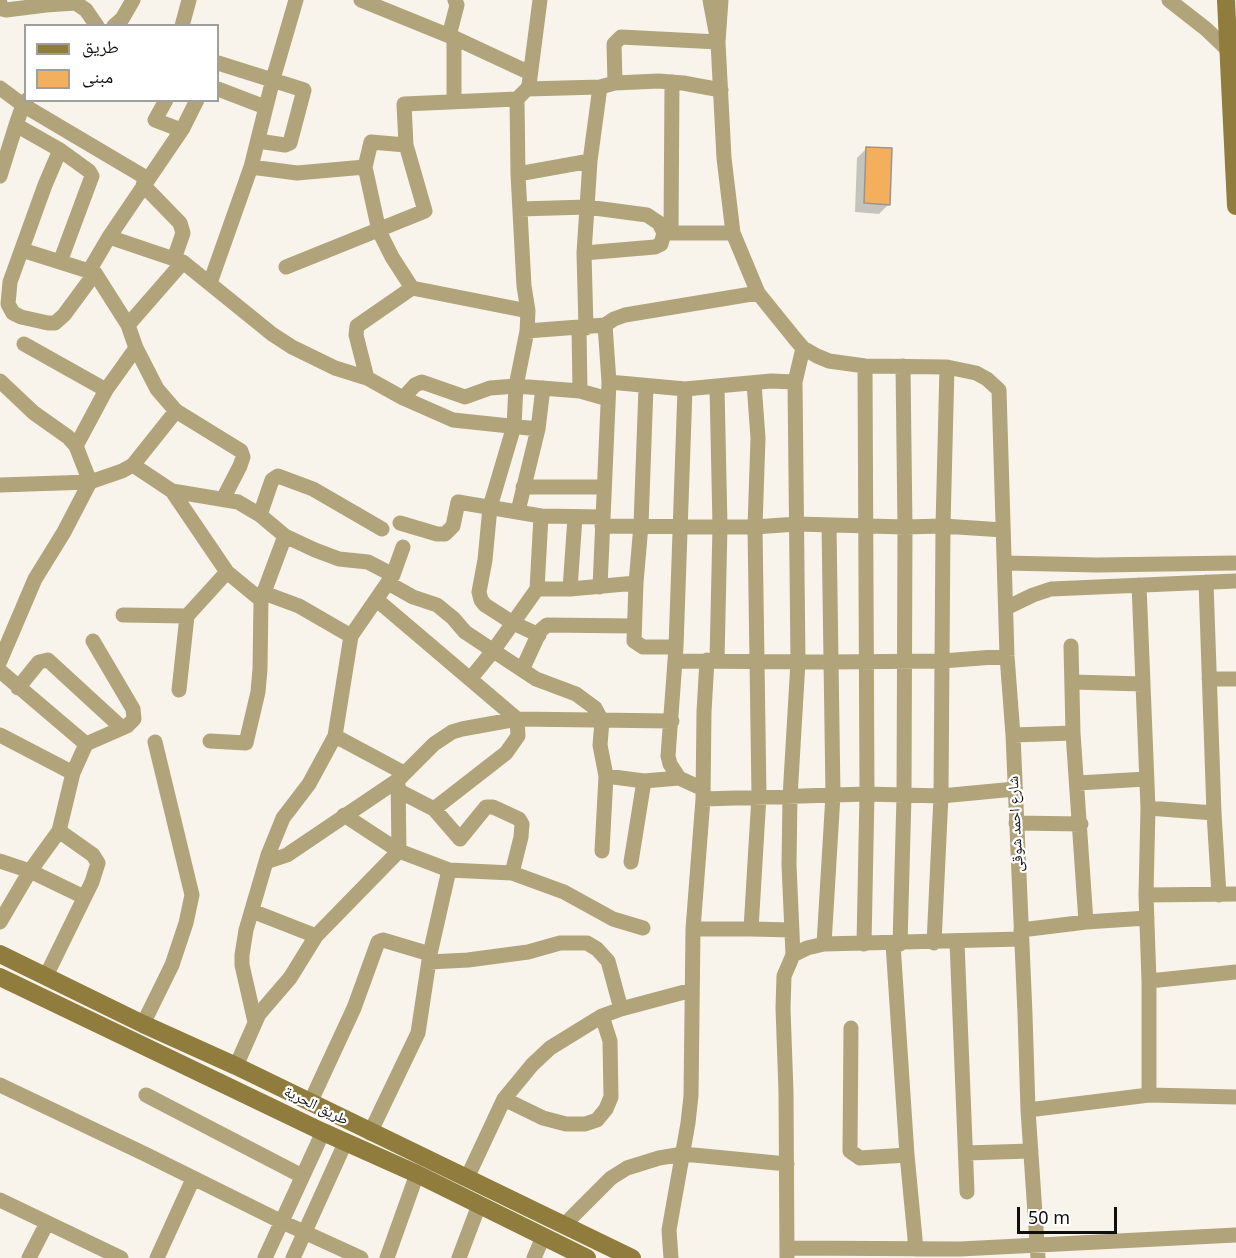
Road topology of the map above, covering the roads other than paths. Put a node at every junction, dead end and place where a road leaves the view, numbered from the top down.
1 (133, 0) edge
2 (189, 0) edge
3 (296, 0) edge
4 (362, 0) edge
5 (455, 0) edge
6 (540, 0) edge
7 (710, 0) edge
8 (721, 0) edge
9 (1169, 0) edge
10 (1226, 0) edge
11 (46, 2) edge
12 (0, 3) edge
13 (123, 23) edge
14 (96, 24) edge
15 (183, 24) edge
16 (451, 37) junction
17 (718, 42) junction
18 (1228, 50) junction
19 (219, 63) edge
20 (530, 73) junction
21 (273, 79) junction
22 (672, 82) junction
23 (615, 83) junction
24 (600, 87) junction
25 (0, 88) edge
26 (219, 89) edge
27 (721, 90) junction
28 (522, 94) junction
29 (454, 101) junction
30 (165, 102) edge
31 (196, 102) edge
32 (25, 103) edge
33 (265, 107) junction
34 (16, 124) junction
35 (181, 130) junction
36 (258, 141) junction
37 (406, 145) junction
38 (60, 150) junction
39 (3, 151) edge
40 (590, 161) junction
41 (251, 167) junction
42 (364, 167) junction
43 (518, 174) junction
44 (0, 176) edge
45 (146, 182) junction
46 (1236, 206) edge
47 (587, 207) junction
48 (520, 209) junction
49 (379, 231) junction
50 (667, 233) junction
51 (733, 233) junction
52 (108, 237) junction
53 (22, 250) junction
54 (584, 253) junction
55 (178, 261) junction
56 (60, 262) junction
57 (286, 267) dead end
58 (92, 272) junction
59 (210, 283) junction
60 (412, 288) junction
61 (758, 293) junction
62 (528, 311) junction
63 (128, 325) junction
64 (605, 325) junction
65 (583, 328) junction
66 (527, 331) junction
67 (24, 344) dead end
68 (136, 348) junction
69 (803, 348) junction
70 (865, 366) junction
71 (903, 366) junction
72 (947, 367) junction
73 (367, 378) junction
74 (609, 382) junction
75 (795, 382) junction
76 (754, 383) junction
77 (2, 386) edge
78 (516, 386) junction
79 (646, 387) junction
80 (717, 387) junction
81 (543, 388) junction
82 (685, 389) junction
83 (106, 390) junction
84 (580, 391) junction
85 (465, 397) junction
86 (403, 398) junction
87 (608, 399) junction
88 (176, 411) junction
89 (453, 420) junction
90 (514, 426) junction
91 (538, 429) junction
92 (76, 446) junction
93 (133, 465) junction
94 (90, 482) junction
95 (0, 485) edge
96 (523, 487) junction
97 (603, 487) junction
98 (172, 491) junction
99 (224, 499) junction
100 (490, 507) junction
101 (518, 511) junction
102 (260, 515) junction
103 (541, 516) junction
104 (575, 517) junction
105 (603, 522) junction
106 (400, 523) dead end
107 (797, 524) junction
108 (641, 525) junction
109 (829, 525) junction
110 (681, 526) junction
111 (720, 526) junction
112 (943, 526) junction
113 (755, 527) junction
114 (865, 527) junction
115 (905, 527) junction
116 (382, 529) dead end
117 (1003, 530) junction
118 (285, 536) junction
119 (403, 547) dead end
120 (1005, 563) junction
121 (1236, 563) edge
122 (227, 572) junction
123 (390, 579) junction
124 (1236, 581) edge
125 (1206, 582) junction
126 (636, 583) junction
127 (1139, 585) junction
128 (600, 587) junction
129 (537, 589) junction
130 (570, 589) junction
131 (263, 596) junction
132 (377, 600) junction
133 (1006, 608) junction
134 (123, 615) dead end
135 (187, 616) junction
136 (513, 623) junction
137 (634, 626) junction
138 (539, 635) junction
139 (351, 636) junction
140 (93, 641) dead end
141 (1071, 646) dead end
142 (493, 651) junction
143 (676, 654) junction
144 (1007, 656) junction
145 (712, 660) junction
146 (867, 660) junction
147 (905, 660) junction
148 (0, 661) edge
149 (758, 661) junction
150 (942, 661) junction
151 (798, 662) junction
152 (830, 662) junction
153 (522, 670) junction
154 (2, 678) edge
155 (471, 678) junction
156 (1209, 679) junction
157 (1236, 679) edge
158 (1072, 682) junction
159 (1143, 684) junction
160 (18, 688) junction
161 (179, 690) dead end
162 (517, 719) junction
163 (602, 721) junction
164 (672, 721) junction
165 (122, 728) junction
166 (1074, 733) junction
167 (0, 735) edge
168 (1013, 735) junction
169 (335, 736) junction
170 (155, 741) dead end
171 (210, 741) dead end
172 (86, 744) junction
173 (73, 773) junction
174 (606, 776) junction
175 (679, 778) junction
176 (1146, 778) junction
177 (400, 781) junction
178 (644, 782) junction
179 (1078, 783) junction
180 (1015, 789) junction
181 (703, 794) junction
182 (867, 794) junction
183 (833, 795) junction
184 (759, 796) junction
185 (904, 796) junction
186 (941, 796) junction
187 (790, 797) junction
188 (1148, 808) junction
189 (434, 809) junction
190 (1214, 813) junction
191 (344, 815) junction
192 (1016, 823) junction
193 (1081, 824) junction
194 (59, 831) junction
195 (399, 851) junction
196 (602, 851) dead end
197 (0, 861) edge
198 (266, 862) junction
199 (631, 862) dead end
200 (449, 870) junction
201 (30, 871) junction
202 (512, 873) junction
203 (1236, 894) edge
204 (1146, 895) junction
205 (1219, 895) junction
206 (84, 897) junction
207 (252, 911) junction
208 (1147, 918) junction
209 (0, 922) edge
210 (1086, 922) junction
211 (643, 928) dead end
212 (693, 929) junction
213 (750, 929) junction
214 (792, 930) junction
215 (1021, 934) junction
216 (316, 936) junction
217 (957, 942) junction
218 (934, 943) junction
219 (824, 944) junction
220 (864, 944) junction
221 (897, 944) junction
222 (0, 954) edge
223 (793, 955) junction
224 (430, 958) junction
225 (1236, 972) edge
226 (46, 976) junction
227 (0, 977) edge
228 (1149, 981) junction
229 (692, 990) junction
230 (621, 1009) junction
231 (602, 1016) junction
232 (255, 1022) junction
233 (142, 1024) junction
234 (850, 1028) dead end
235 (236, 1066) junction
236 (0, 1085) edge
237 (146, 1095) dead end
238 (1149, 1095) junction
239 (1236, 1097) edge
240 (504, 1099) junction
241 (310, 1103) junction
242 (1028, 1110) junction
243 (323, 1132) junction
244 (370, 1132) junction
245 (346, 1141) junction
246 (1031, 1151) junction
247 (966, 1153) junction
248 (683, 1154) junction
249 (907, 1155) junction
250 (787, 1164) junction
251 (417, 1173) junction
252 (302, 1176) junction
253 (467, 1178) junction
254 (193, 1179) junction
255 (967, 1192) dead end
256 (0, 1200) edge
257 (479, 1205) junction
258 (280, 1221) junction
259 (47, 1223) junction
260 (564, 1225) junction
261 (304, 1232) junction
262 (1236, 1234) edge
263 (543, 1237) junction
264 (916, 1249) junction
265 (1037, 1251) edge
266 (787, 1253) edge
267 (29, 1258) edge
268 (121, 1258) edge
269 (157, 1258) edge
270 (265, 1258) edge
271 (293, 1258) edge
272 (361, 1258) edge
273 (387, 1258) edge
274 (459, 1258) edge
275 (534, 1258) edge
276 (587, 1258) edge
277 (632, 1258) edge
278 (671, 1258) edge

1 - 13 street
2 - 15 street
3 - 21 street
4 - 16 street
5 - 16 street
6 - 20 street
7 - 17 street
8 - 17 street
9 - 18 street
10 - 18 main road
11 - 12 street
11 - 14 street
16 - 20 street
16 - 29 street
17 - 23 street
17 - 27 street
18 - 46 main road
19 - 21 street
20 - 28 street
21 - 33 street
21 - 36 street
22 - 23 street
22 - 27 street
22 - 50 street
23 - 24 street
24 - 28 street
24 - 40 street
25 - 32 street
26 - 33 street
27 - 51 street
28 - 29 street
28 - 43 street
29 - 37 street
30 - 35 street
31 - 35 street
32 - 34 street
32 - 45 street
33 - 36 street
34 - 38 street
34 - 39 street
35 - 45 street
36 - 41 street
37 - 42 street
37 - 49 street
38 - 53 street
38 - 56 street
39 - 44 street
40 - 43 street
40 - 47 street
41 - 42 street
41 - 59 street
42 - 49 street
43 - 48 street
45 - 52 street
45 - 55 street
47 - 48 street
47 - 50 street
47 - 54 street
48 - 62 street
49 - 57 street
49 - 60 street
50 - 51 street
50 - 54 street
51 - 61 street
52 - 55 street
52 - 58 street
53 - 56 street
53 - 58 street
54 - 65 street
55 - 59 street
55 - 63 street
56 - 58 street
58 - 63 street
59 - 73 street
60 - 62 street
60 - 73 street
61 - 64 street
61 - 69 street
62 - 66 street
63 - 68 street
64 - 65 street
64 - 74 street
65 - 66 street
65 - 84 street
66 - 78 street
67 - 83 street
68 - 83 street
68 - 88 street
69 - 70 street
69 - 75 street
70 - 71 street
70 - 114 street
71 - 72 street
71 - 115 street
72 - 112 street
72 - 117 street, شارع احمد شوقى
73 - 86 street
74 - 79 street
74 - 87 street
75 - 76 street
75 - 107 street
76 - 80 street
76 - 113 street
77 - 92 street
78 - 81 street
78 - 85 street
78 - 90 street
79 - 82 street
79 - 108 street
80 - 82 street
80 - 111 street
81 - 84 street
81 - 91 street
82 - 110 street
83 - 92 street
84 - 87 street
85 - 86 street
85 - 89 street
86 - 89 street
87 - 97 street
88 - 93 street
88 - 99 street
89 - 90 street
90 - 91 street
90 - 100 street
91 - 96 street
92 - 94 street
93 - 94 street
93 - 98 street
94 - 95 street
94 - 148 street
96 - 97 street
96 - 101 street
97 - 105 street
98 - 99 street
98 - 122 street
99 - 102 street
100 - 101 street
100 - 106 street
100 - 136 street
101 - 103 street
102 - 116 street
102 - 118 street
103 - 104 street
103 - 129 street
104 - 105 street
104 - 130 street
105 - 108 street
105 - 128 street
107 - 109 street
107 - 113 street
107 - 151 street
108 - 110 street
108 - 126 street
109 - 114 street
109 - 152 street
110 - 111 street
110 - 143 street
111 - 113 street
111 - 145 street
112 - 115 street
112 - 117 street
112 - 150 street
113 - 149 street
114 - 115 street
114 - 146 street
115 - 147 street
117 - 120 street, شارع احمد شوقى
118 - 123 street
118 - 131 street
119 - 123 street
120 - 121 street
120 - 133 street, شارع احمد شوقى
122 - 131 street
122 - 135 street
123 - 132 street
123 - 142 street
124 - 125 street
125 - 127 street
125 - 156 street
126 - 128 street
126 - 137 street
127 - 133 street
127 - 159 street
128 - 130 street
129 - 130 street
129 - 136 street
131 - 139 street
131 - 171 street
132 - 139 street
132 - 155 street
133 - 144 street, شارع احمد شوقى
134 - 135 street
135 - 161 street
136 - 138 street
136 - 142 street
137 - 138 street
137 - 143 street
138 - 153 street
139 - 169 street
140 - 165 street
141 - 158 street
142 - 153 street
142 - 155 street
143 - 145 street
143 - 164 street
144 - 150 street
144 - 168 street, شارع احمد شوقى
145 - 149 street
145 - 181 street
146 - 147 street
146 - 152 street
146 - 182 street
147 - 150 street
147 - 185 street
149 - 151 street
149 - 184 street
150 - 186 street
151 - 152 street
151 - 187 street
152 - 183 street
153 - 163 street
154 - 160 street
155 - 162 street
156 - 157 street
156 - 190 street
158 - 159 street
158 - 166 street
159 - 176 street
160 - 165 street
160 - 172 street
162 - 163 street
162 - 177 street
162 - 189 street
163 - 164 street
163 - 174 street
164 - 175 street
165 - 172 street
166 - 168 street
166 - 179 street
167 - 173 street
168 - 180 street, شارع احمد شوقى
169 - 177 street
169 - 198 street
170 - 233 street
172 - 173 street
173 - 194 street
174 - 178 street
174 - 196 street
175 - 178 street
175 - 181 street
176 - 179 street
176 - 188 street
177 - 189 street
177 - 191 street
177 - 195 street
178 - 199 street
179 - 193 street
180 - 186 street
180 - 192 street, شارع احمد شوقى
181 - 184 street
181 - 212 street
182 - 183 street
182 - 185 street
182 - 220 street
183 - 187 street
183 - 219 street
184 - 187 street
184 - 213 street
185 - 186 street
185 - 221 street
186 - 218 street
187 - 214 street
188 - 190 street
188 - 204 street
189 - 202 street
190 - 205 street
191 - 195 street
191 - 198 street
192 - 193 street
192 - 215 street, شارع احمد شوقى
193 - 210 street
194 - 201 street
194 - 206 street
195 - 200 street
195 - 216 street
197 - 201 street
198 - 207 street
200 - 202 street
200 - 224 street
201 - 206 street
201 - 209 street
202 - 211 street
203 - 205 street
204 - 205 street
204 - 208 street
206 - 226 street
207 - 216 street
207 - 232 street
208 - 210 street
208 - 228 street
210 - 215 street
212 - 213 street
212 - 229 street
213 - 214 street
214 - 223 street
215 - 217 street
215 - 242 street, شارع احمد شوقى
216 - 232 street
217 - 218 street
217 - 247 street
218 - 221 street
219 - 220 street
219 - 223 street
220 - 221 street
221 - 249 street
222 - 226 main road, طريق الحرية
223 - 250 street
224 - 230 street
224 - 241 street
224 - 244 street
225 - 228 street
226 - 233 main road, طريق الحرية
227 - 243 main road, طريق الحرية
228 - 238 street
229 - 230 street
229 - 248 street
230 - 231 street
231 - 240 street
231 - 240 street
232 - 235 street
233 - 235 main road, طريق الحرية
234 - 249 street
235 - 241 main road, طريق الحرية
236 - 254 street
237 - 252 street
238 - 239 street
238 - 242 street
240 - 253 street
241 - 244 main road, طريق الحرية
242 - 246 street, شارع احمد شوقى
243 - 245 main road, طريق الحرية
243 - 252 street
244 - 253 main road, طريق الحرية
245 - 251 main road, طريق الحرية
245 - 261 street
246 - 247 street
246 - 265 street, شارع احمد شوقى
247 - 255 street
248 - 250 street
248 - 260 street
248 - 278 street
249 - 264 street
250 - 266 street
251 - 257 main road, طريق الحرية
251 - 273 street
252 - 258 street
253 - 260 main road, طريق الحرية
254 - 258 street
254 - 269 street
256 - 259 street
257 - 263 main road, طريق الحرية
257 - 274 street
258 - 261 street
258 - 270 street
259 - 267 street
259 - 268 street
260 - 277 main road, طريق الحرية
261 - 271 street
261 - 272 street
262 - 265 street
263 - 275 street
263 - 276 main road, طريق الحرية
264 - 265 street
264 - 266 street

